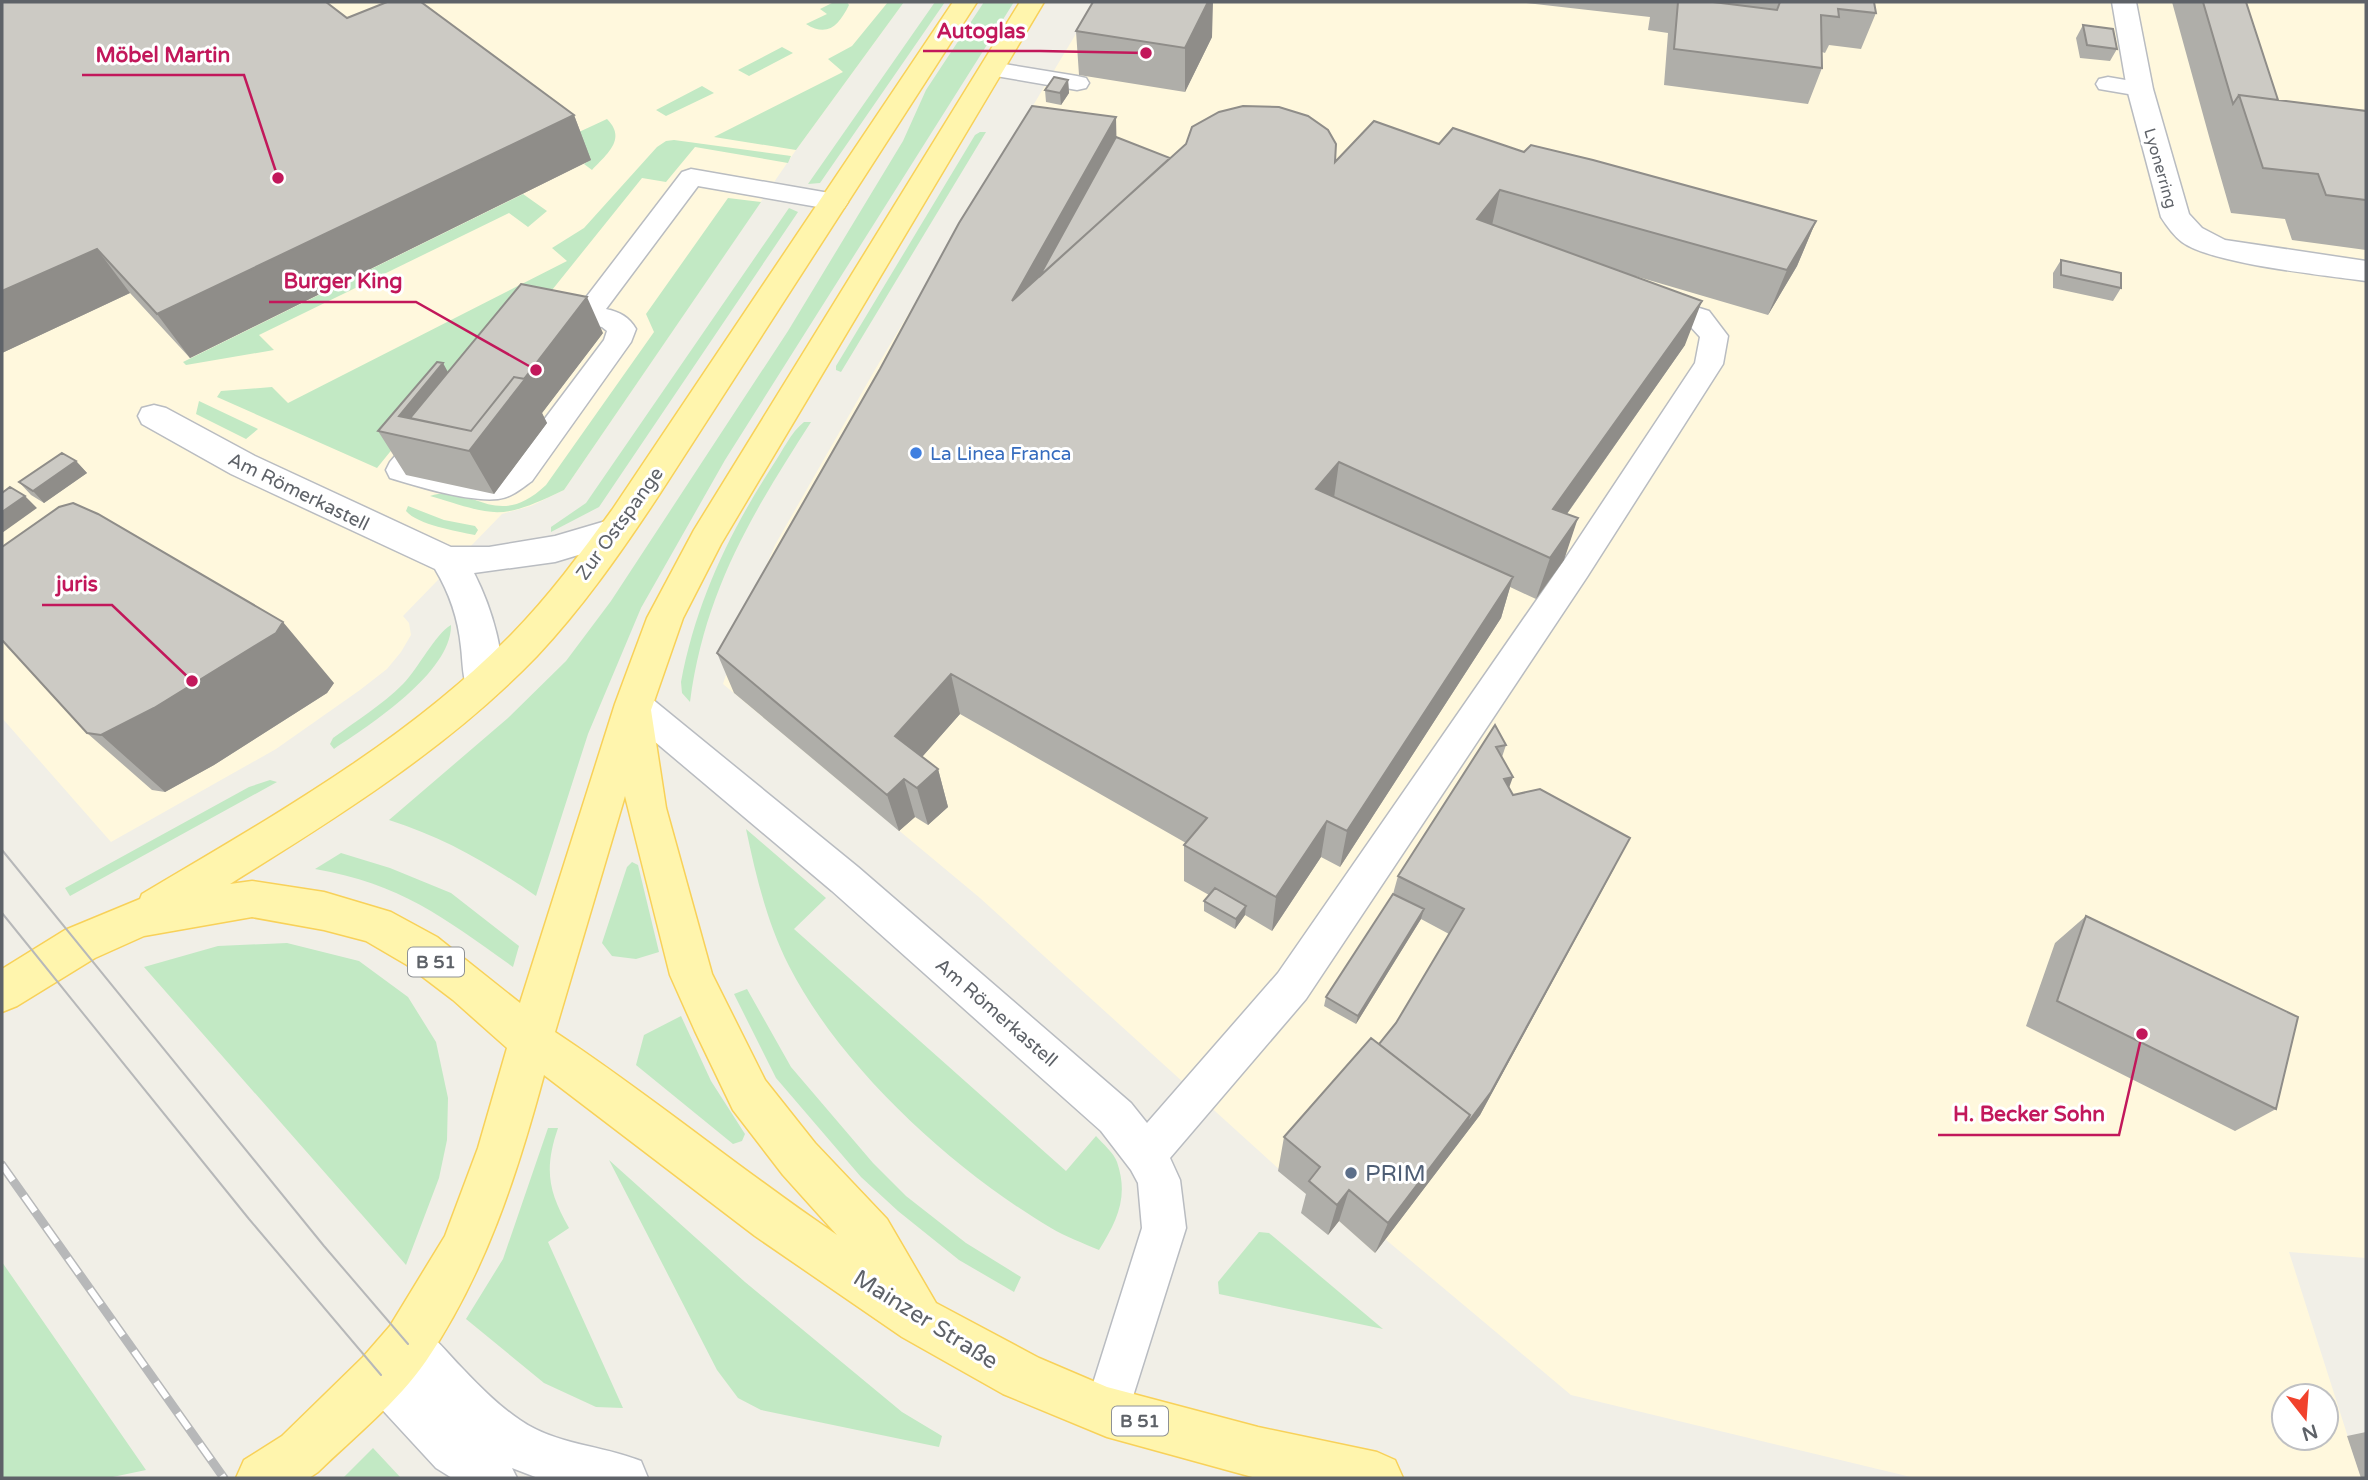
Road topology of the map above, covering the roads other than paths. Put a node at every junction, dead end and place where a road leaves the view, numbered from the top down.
1 (965, 2) edge
2 (1032, 2) edge
3 (2124, 2) edge
4 (992, 69) junction
5 (1077, 83) dead end
6 (2108, 85) dead end
7 (2140, 89) junction
8 (835, 202) junction
9 (2366, 271) edge
10 (1627, 294) edge
11 (588, 314) junction
12 (154, 416) dead end
13 (616, 531) junction
14 (447, 560) junction
15 (483, 684) junction
16 (634, 704) junction
17 (140, 918) junction
18 (4, 991) edge
19 (531, 1041) junction
20 (1146, 1154) junction
21 (919, 1320) junction
22 (395, 1360) junction
23 (1107, 1412) junction
24 (262, 1478) edge
25 (493, 1478) edge
26 (624, 1478) edge
27 (1377, 1478) edge

1 - 8 main road, Zur Ostspange
2 - 4 main road
3 - 7 street, Lyonerring
4 - 5 lane
4 - 16 main road
6 - 7 lane
7 - 9 street, Lyonerring
8 - 11 lane
8 - 13 main road, Zur Ostspange
10 - 20 lane
11 - 11 lane
12 - 14 street, Am Römerkastell
13 - 14 street, Am Römerkastell
13 - 15 main road, Zur Ostspange
14 - 15 street
15 - 17 main road, Zur Ostspange
16 - 19 main road
16 - 20 lane, Am Römerkastell
16 - 21 main road
17 - 18 main road, Mainzer Straße / B 51
17 - 19 main road, Mainzer Straße / B 51
19 - 21 main road, Mainzer Straße / B 51
19 - 22 main road
20 - 23 lane, Am Römerkastell
21 - 23 main road, Mainzer Straße / B 51
22 - 24 main road
22 - 25 lane
22 - 26 lane
23 - 27 main road, Mainzer Straße / B 51

